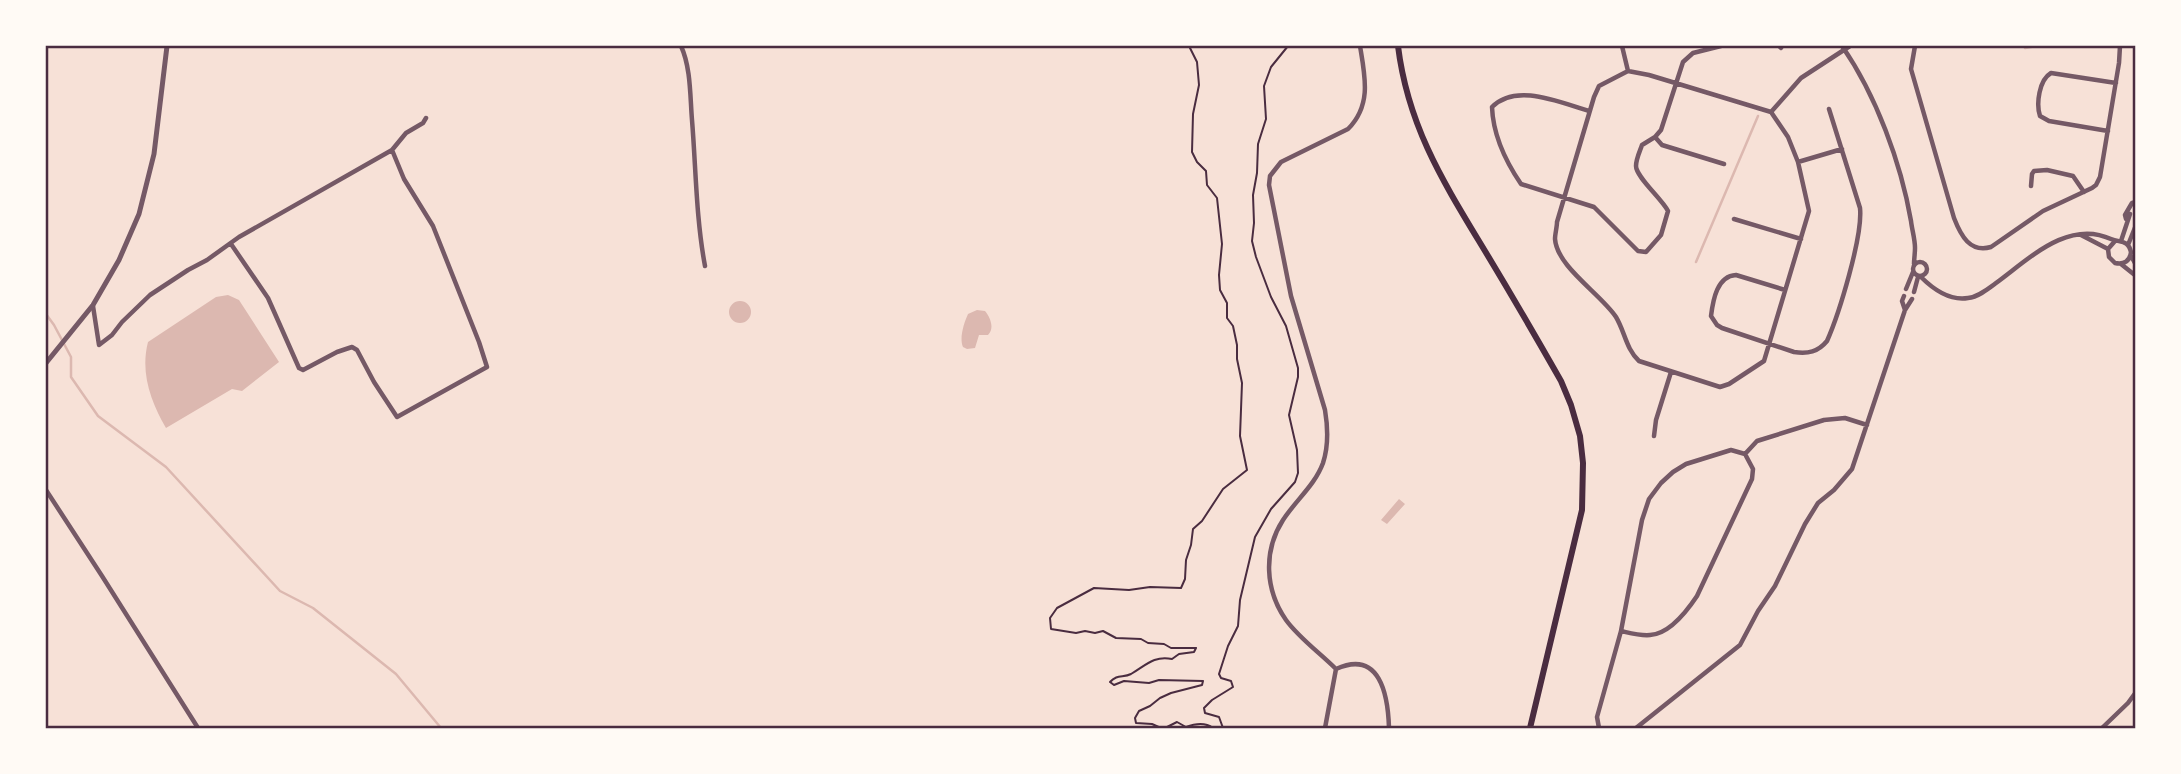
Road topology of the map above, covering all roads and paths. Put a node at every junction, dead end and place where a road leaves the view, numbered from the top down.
1 (167, 46) edge
2 (681, 46) edge
3 (1189, 46) edge
4 (1288, 46) edge
5 (1360, 46) edge
6 (1398, 46) edge
7 (1622, 46) edge
8 (1721, 46) edge
9 (1850, 46) edge
10 (1915, 46) edge
11 (2120, 46) edge
12 (1843, 47) edge
13 (1628, 71) junction
14 (1676, 83) junction
15 (2116, 83) junction
16 (1829, 109) dead end
17 (1589, 111) junction
18 (1771, 112) junction
19 (426, 118) dead end
20 (2108, 131) junction
21 (1655, 137) junction
22 (1842, 149) junction
23 (391, 150) junction
24 (1798, 162) junction
25 (1724, 164) dead end
26 (2031, 186) dead end
27 (2084, 192) junction
28 (1564, 197) junction
29 (2132, 210) edge
30 (1734, 219) dead end
31 (2136, 225) edge
32 (2081, 235) junction
33 (1801, 239) junction
34 (2118, 241) junction
35 (230, 244) junction
36 (2128, 244) junction
37 (1915, 248) junction
38 (2108, 249) junction
39 (2131, 255) junction
40 (1923, 263) junction
41 (1914, 264) junction
42 (2121, 264) junction
43 (2136, 265) edge
44 (705, 266) dead end
45 (1927, 271) junction
46 (1913, 272) junction
47 (2136, 276) edge
48 (1918, 278) junction
49 (1909, 279) junction
50 (1934, 288) junction
51 (1906, 289) dead end
52 (1785, 290) junction
53 (1914, 292) dead end
54 (1904, 296) dead end
55 (1912, 299) dead end
56 (93, 305) junction
57 (1905, 310) junction
58 (1770, 344) junction
59 (46, 363) edge
60 (1671, 372) junction
61 (1867, 425) junction
62 (1654, 436) dead end
63 (1745, 454) junction
64 (46, 490) edge
65 (1621, 631) junction
66 (1336, 669) junction
67 (2136, 692) edge
68 (198, 729) edge
69 (1163, 729) edge
70 (1213, 729) edge
71 (1223, 729) edge
72 (1325, 729) edge
73 (1389, 729) edge
74 (1531, 729) edge
75 (1598, 729) edge
76 (1636, 729) edge
77 (2102, 729) edge

1 - 56 street
2 - 44 street
3 - 69 path
4 - 71 path
5 - 66 street
6 - 74 main road
7 - 13 street
8 - 14 street
9 - 12 street
10 - 27 street
11 - 15 street
12 - 18 street
12 - 37 street
13 - 14 street
13 - 17 street
14 - 18 street
14 - 21 street
15 - 20 street
15 - 20 street
16 - 22 street
17 - 28 street
17 - 28 street
18 - 24 street
19 - 23 street
20 - 27 street
21 - 25 street
21 - 28 street
22 - 24 street
22 - 58 street
23 - 35 street
23 - 35 street
24 - 33 street
26 - 27 street
28 - 60 street
29 - 34 street
30 - 33 street
31 - 36 street
32 - 34 street
32 - 38 street
32 - 50 street
33 - 52 street
34 - 36 street
34 - 38 street
35 - 56 street
36 - 39 street
37 - 40 street
37 - 41 street
38 - 42 street
39 - 42 street
39 - 43 street
40 - 41 street
40 - 45 street
41 - 46 street
42 - 47 street
45 - 48 street
45 - 50 street
46 - 48 street
46 - 49 street
48 - 49 street
48 - 50 street
48 - 53 street
49 - 51 street
52 - 58 street
52 - 58 street
54 - 57 street
55 - 57 street
56 - 59 street
57 - 61 street
58 - 60 street
60 - 62 street
61 - 63 street
61 - 76 street
63 - 65 street
63 - 65 street
64 - 68 street
65 - 75 street
66 - 72 street
66 - 73 street
67 - 77 street
69 - 70 path

